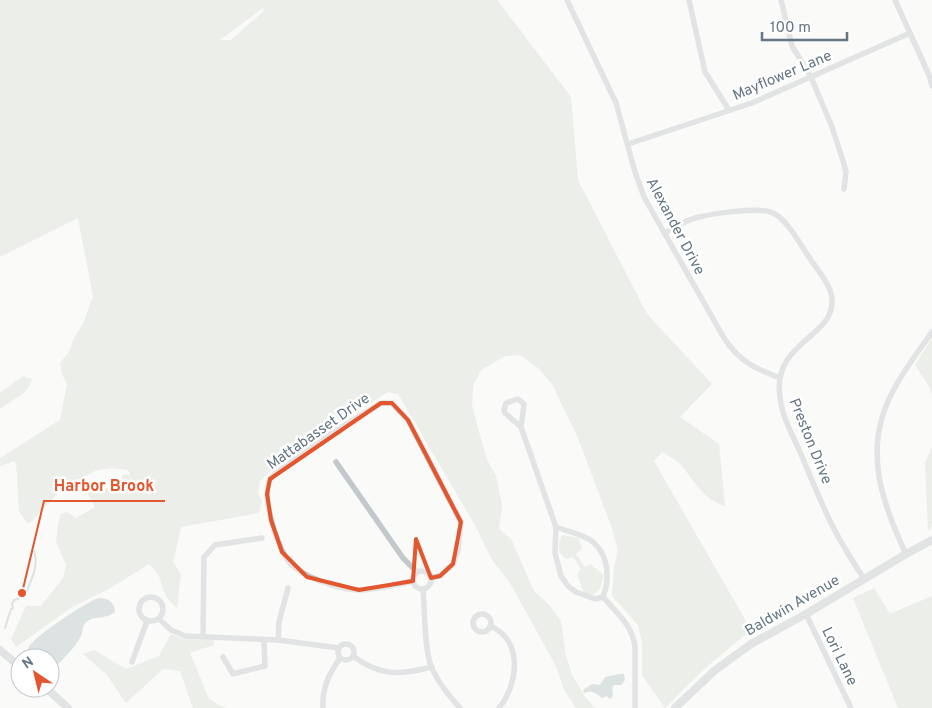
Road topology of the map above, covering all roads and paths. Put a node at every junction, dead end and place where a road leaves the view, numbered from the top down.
1 (567, 0) edge
2 (689, 0) edge
3 (781, 0) edge
4 (895, 0) edge
5 (910, 33) junction
6 (811, 77) junction
7 (932, 86) edge
8 (729, 110) junction
9 (628, 144) junction
10 (844, 189) dead end
11 (664, 233) junction
12 (932, 332) edge
13 (780, 378) junction
14 (521, 427) junction
15 (336, 462) dead end
16 (556, 527) junction
17 (262, 538) dead end
18 (932, 540) edge
19 (906, 554) junction
20 (417, 572) junction
21 (431, 578) junction
22 (864, 579) junction
23 (413, 581) junction
24 (288, 588) dead end
25 (423, 589) junction
26 (603, 597) junction
27 (806, 614) junction
28 (159, 619) junction
29 (147, 621) junction
30 (490, 626) dead end
31 (203, 637) junction
32 (264, 640) junction
33 (278, 640) junction
34 (339, 648) junction
35 (0, 650) edge
36 (222, 656) dead end
37 (353, 656) junction
38 (10, 658) edge
39 (340, 658) junction
40 (132, 662) dead end
41 (432, 667) junction
42 (57, 698) edge
43 (68, 708) edge
44 (323, 708) edge
45 (460, 708) edge
46 (499, 708) edge
47 (635, 708) edge
48 (675, 708) edge
49 (851, 708) edge

1 - 9 street, Alexander Drive
2 - 8 street
3 - 6 street
4 - 5 street
5 - 6 street, Mayflower Lane
5 - 7 street
6 - 8 street, Mayflower Lane
6 - 10 street
8 - 9 street, Mayflower Lane
9 - 11 street, Alexander Drive
11 - 13 street, Alexander Drive
11 - 13 street, Preston Drive
12 - 19 street
13 - 22 street, Preston Drive
14 - 14 street
14 - 16 street
15 - 20 street
16 - 26 street
16 - 26 street
17 - 31 street
18 - 19 street, Baldwin Avenue
19 - 22 street, Baldwin Avenue
20 - 21 street
20 - 23 street
21 - 23 street, Mattabasset Drive
21 - 25 street, Mattabasset Drive
22 - 27 street, Baldwin Avenue
23 - 25 street
24 - 33 street
25 - 41 street
26 - 47 street
27 - 48 street, Baldwin Avenue
27 - 49 street, Lori Lane
28 - 29 street
28 - 29 street
28 - 31 street
29 - 40 street
30 - 46 street
31 - 32 street
32 - 33 street
32 - 36 street
33 - 34 street
34 - 37 street
34 - 39 street
35 - 38 street
37 - 39 street
37 - 41 street
39 - 44 street
41 - 45 street
42 - 43 street

